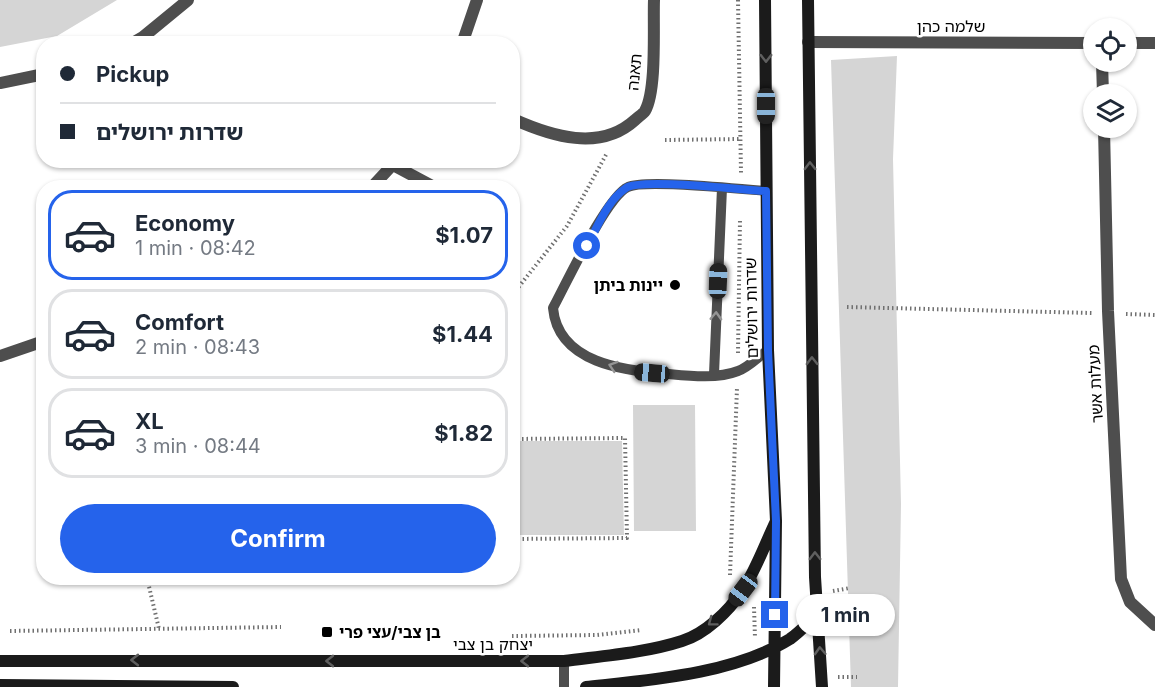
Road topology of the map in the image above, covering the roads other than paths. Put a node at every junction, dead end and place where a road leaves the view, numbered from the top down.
1 (188, 0) edge
2 (477, 0) edge
3 (654, 0) edge
4 (765, 0) edge
5 (808, 0) edge
6 (145, 36) edge
7 (465, 36) edge
8 (808, 42) junction
9 (1083, 43) edge
10 (1137, 43) edge
11 (1155, 43) edge
12 (36, 76) edge
13 (0, 83) edge
14 (520, 122) edge
15 (1104, 138) edge
16 (390, 168) edge
17 (403, 168) edge
18 (379, 180) edge
19 (423, 180) edge
20 (722, 188) junction
21 (766, 191) junction
22 (36, 344) edge
23 (768, 350) junction
24 (0, 356) edge
25 (714, 374) junction
26 (776, 521) junction
27 (818, 615) junction
28 (1155, 625) edge
29 (773, 649) junction
30 (0, 661) edge
31 (564, 661) junction
32 (637, 682) junction
33 (0, 685) edge
34 (233, 687) edge
35 (564, 687) edge
36 (586, 687) edge
37 (654, 687) edge
38 (774, 687) edge
39 (822, 687) edge

1 - 6 street
2 - 7 street
3 - 14 street, תאנה
4 -> 21 main road, שדרות ירושלים
5 - 8 main road
8 - 9 street, שלמה כהן
27 -> 8 main road
10 - 11 street
12 - 13 street
15 - 28 street, מעלות אשר
16 - 18 street
17 - 19 street
20 - 21 lane
25 -> 20 lane
25 -> 20 lane
21 - 23 main road, שדרות ירושלים
22 - 24 street
23 - 25 lane
23 - 26 main road, שדרות ירושלים
26 - 29 main road, שדרות ירושלים
26 -> 31 main road, יצחק בן צבי
27 - 29 main road
39 -> 27 main road
29 - 32 main road
29 - 38 main road, שדרות ירושלים
31 -> 30 main road, יצחק בן צבי
31 - 35 lane
32 - 36 main road
32 - 37 main road
33 - 34 main road

